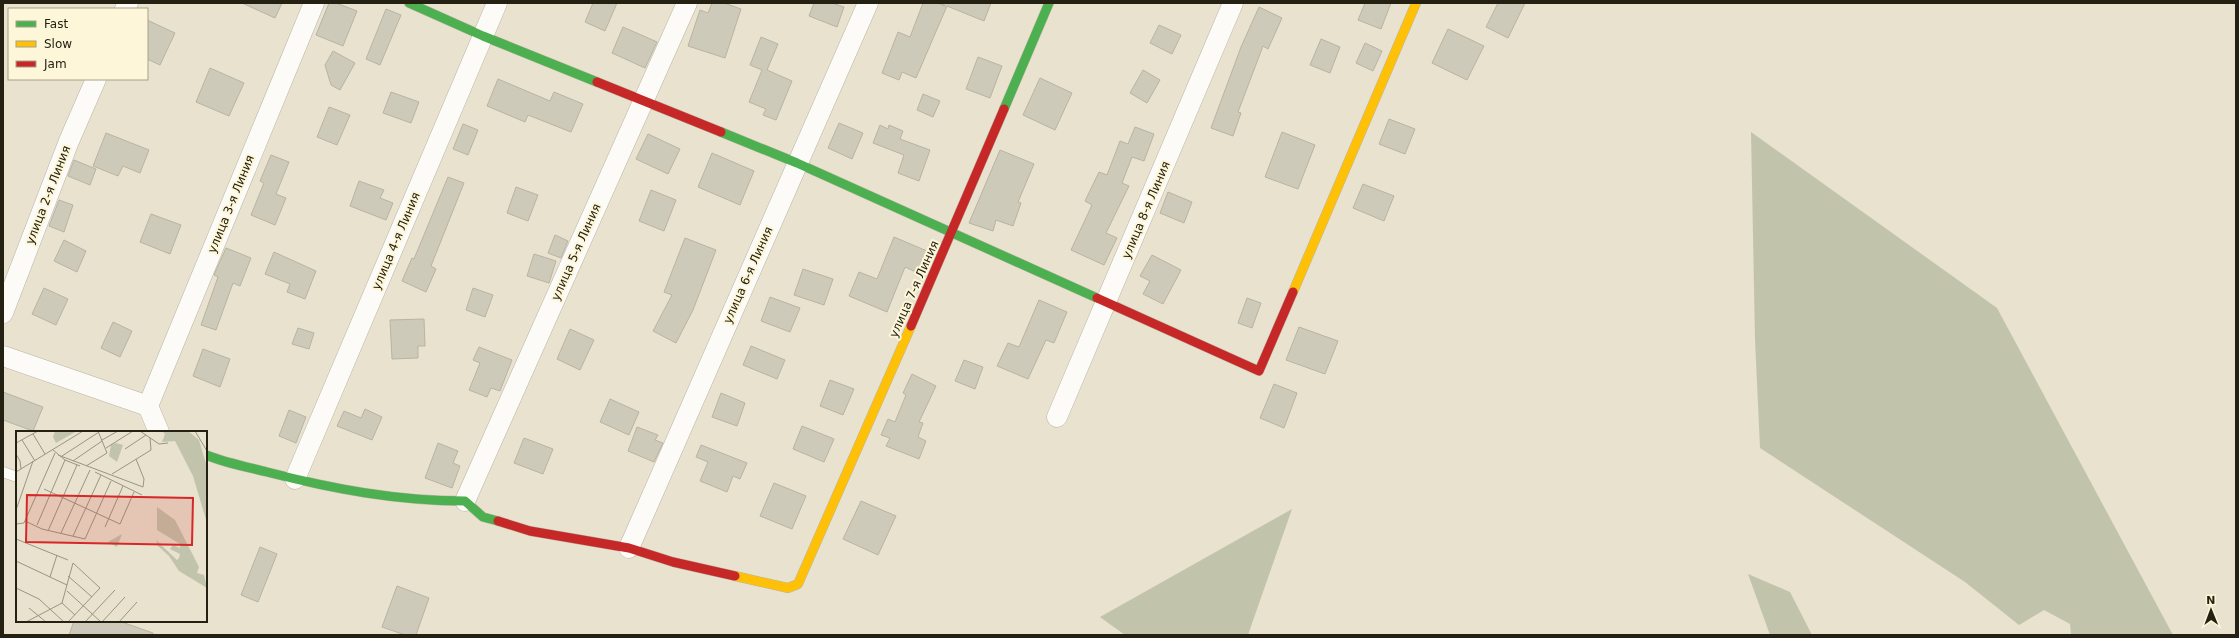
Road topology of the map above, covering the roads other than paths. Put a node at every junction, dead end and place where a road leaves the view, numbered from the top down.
1 (314, 3) edge
2 (409, 3) edge
3 (497, 3) edge
4 (687, 3) edge
5 (868, 3) edge
6 (1049, 3) edge
7 (1233, 3) edge
8 (1416, 3) edge
9 (483, 36) junction
10 (96, 80) edge
11 (644, 100) junction
12 (797, 163) junction
13 (952, 232) junction
14 (1106, 303) junction
15 (3, 313) edge
16 (3, 356) edge
17 (148, 406) junction
18 (1057, 417) dead end
19 (159, 431) edge
20 (207, 455) edge
21 (3, 472) edge
22 (16, 477) edge
23 (295, 479) junction
24 (465, 501) junction
25 (629, 548) junction

1 - 17 street, улица 3-я Линия
2 - 9 street
3 - 9 street, улица 4-я Линия
4 - 11 street, улица 5-я Линия
5 - 12 street, улица 6-я Линия
6 - 13 street, улица 7-я Линия
7 - 14 street, улица 8-я Линия
8 - 14 street
9 - 11 street
9 - 23 street, улица 4-я Линия
10 - 15 street, улица 2-я Линия
11 - 12 street
11 - 24 street, улица 5-я Линия
12 - 13 street
12 - 25 street, улица 6-я Линия
13 - 14 street
13 - 25 street, улица 7-я Линия
14 - 18 street, улица 8-я Линия
16 - 17 street
17 - 19 street
20 - 23 street
21 - 22 lane
23 - 24 street
24 - 25 street

